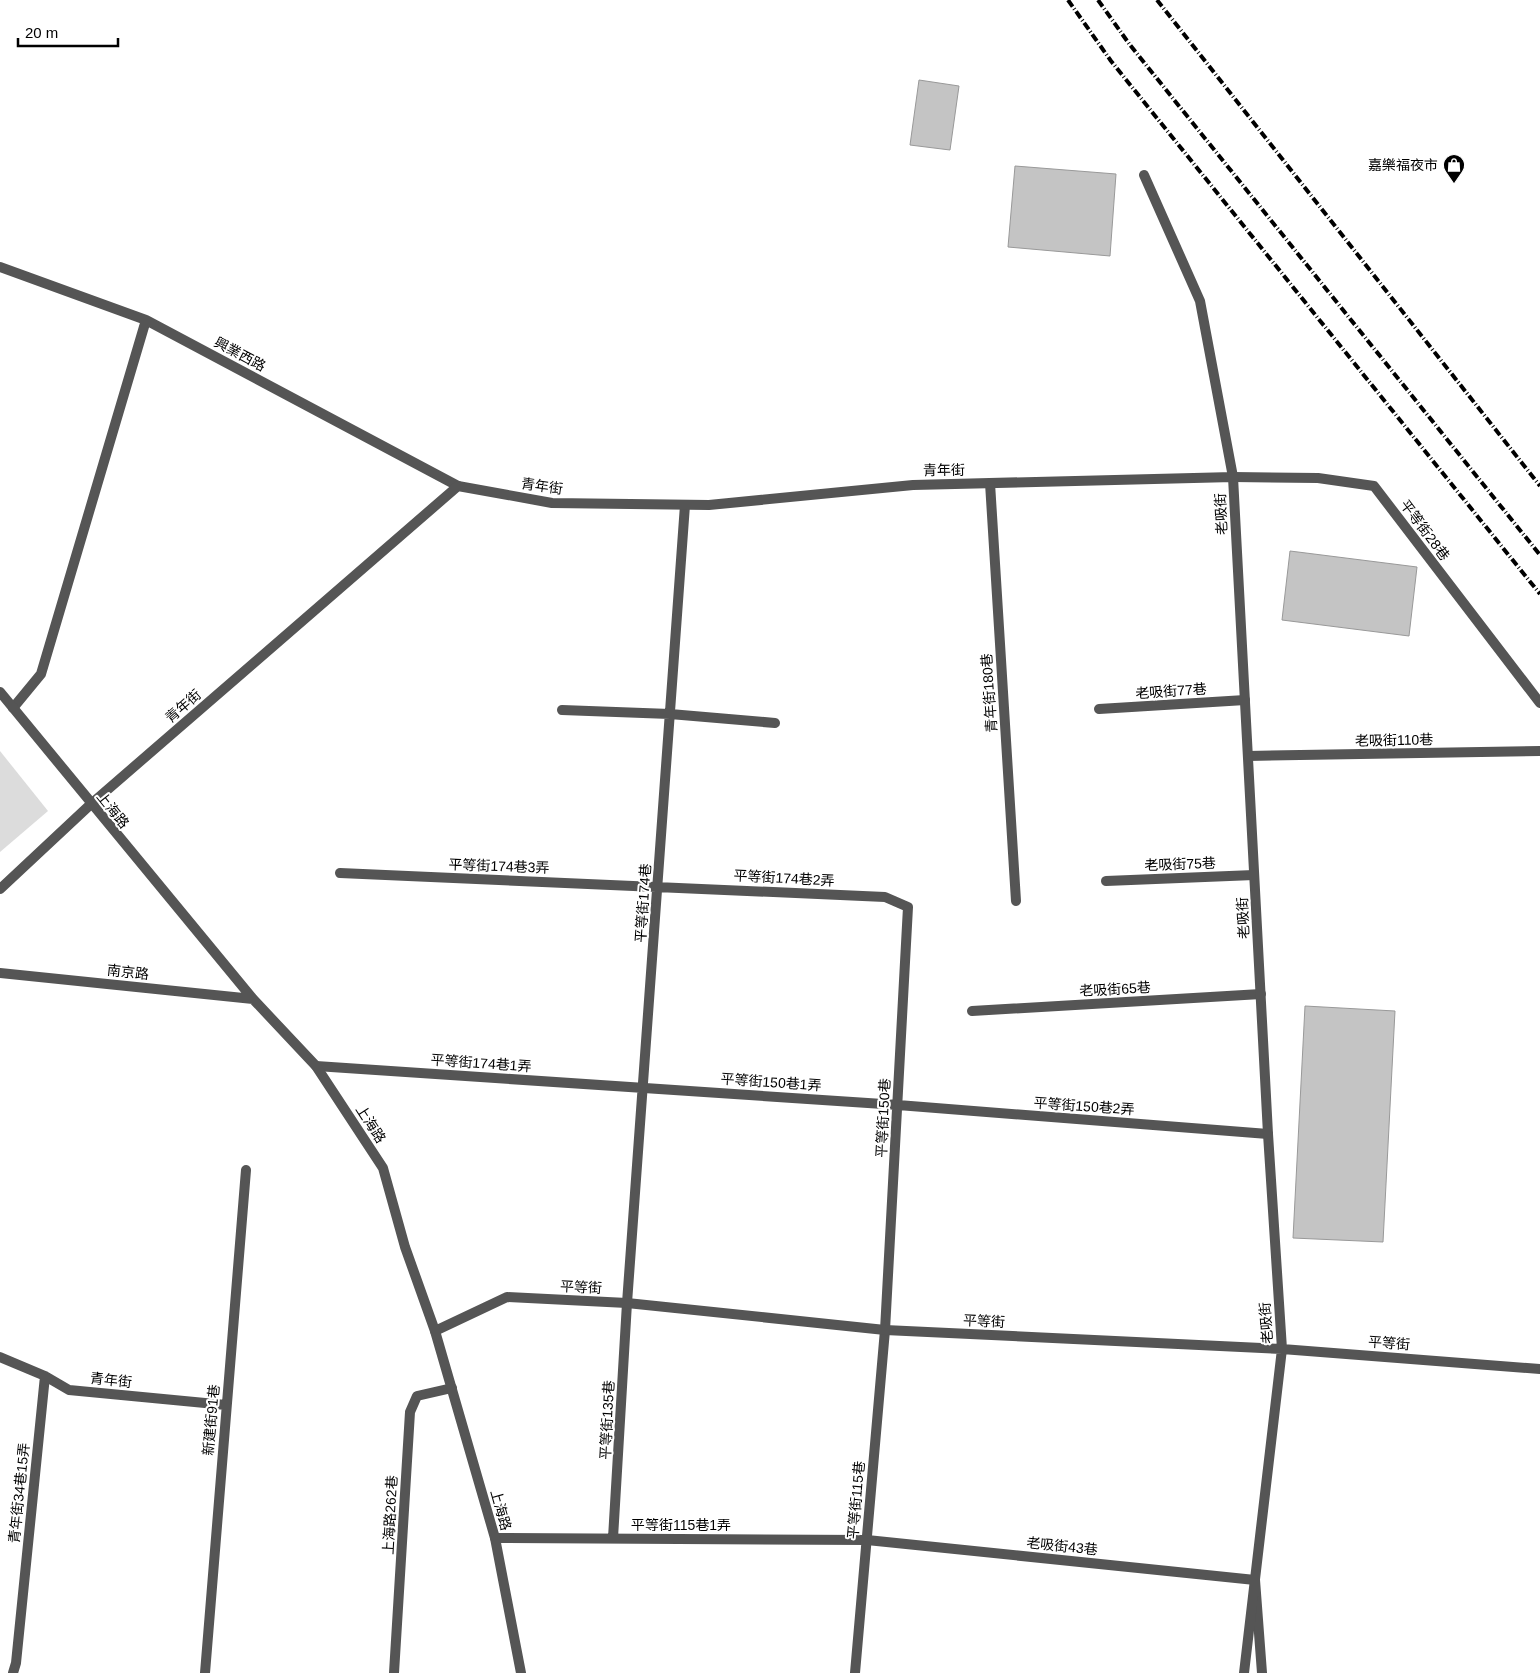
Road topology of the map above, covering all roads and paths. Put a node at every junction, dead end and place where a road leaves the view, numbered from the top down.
1 (1144, 175) dead end
2 (0, 267) edge
3 (146, 320) junction
4 (1233, 477) junction
5 (990, 483) junction
6 (458, 486) junction
7 (685, 505) junction
8 (0, 692) edge
9 (1245, 700) junction
10 (1540, 703) edge
11 (13, 708) junction
12 (1099, 709) dead end
13 (562, 710) dead end
14 (670, 714) junction
15 (775, 723) dead end
16 (1540, 751) edge
17 (1248, 756) junction
18 (91, 804) junction
19 (340, 873) dead end
20 (1254, 875) junction
21 (1106, 881) dead end
22 (658, 887) junction
23 (0, 889) edge
24 (1016, 902) dead end
25 (908, 907) joint
26 (0, 973) edge
27 (1260, 994) junction
28 (254, 999) junction
29 (972, 1011) dead end
30 (316, 1066) junction
31 (643, 1087) junction
32 (898, 1105) junction
33 (1268, 1134) junction
34 (246, 1170) dead end
35 (627, 1303) junction
36 (885, 1330) junction
37 (435, 1331) junction
38 (1282, 1349) junction
39 (0, 1357) edge
40 (1540, 1368) edge
41 (44, 1376) junction
42 (452, 1388) junction
43 (226, 1405) junction
44 (495, 1538) junction
45 (613, 1538) junction
46 (866, 1540) junction
47 (1254, 1580) junction
48 (13, 1673) edge
49 (205, 1673) edge
50 (394, 1673) edge
51 (521, 1673) edge
52 (855, 1673) edge
53 (1244, 1673) edge
54 (1262, 1673) edge

1 - 4 street, 老吸街
2 - 3 street, 興業西路
3 - 6 street, 興業西路
3 - 11 street
4 - 5 street, 青年街
4 - 9 street, 老吸街
4 - 10 street, 平等街28巷
5 - 7 street, 青年街
5 - 24 street, 青年街180巷
6 - 7 street, 青年街
6 - 18 street, 青年街
7 - 14 street, 平等街174巷
8 - 11 street, 上海路
9 - 12 street, 老吸街77巷
9 - 17 street, 老吸街
11 - 18 street, 上海路
13 - 14 street
14 - 15 street
14 - 22 street, 平等街174巷
16 - 17 street, 老吸街110巷
17 - 20 street, 老吸街
18 - 23 street, 青年街
18 - 28 street, 上海路
19 - 22 street, 平等街174巷3弄
20 - 21 street, 老吸街75巷
20 - 27 street, 老吸街
22 - 25 street, 平等街174巷2弄
22 - 31 street, 平等街174巷
25 - 32 street, 平等街150巷
26 - 28 street, 南京路
27 - 29 street, 老吸街65巷
27 - 33 street, 老吸街
28 - 30 street, 上海路
30 - 31 street, 平等街174巷1弄
30 - 37 street, 上海路
31 - 32 street, 平等街150巷1弄
31 - 35 street, 平等街174巷
32 - 33 street, 平等街150巷2弄
32 - 36 street, 平等街150巷
33 - 38 street, 老吸街
34 - 43 street, 新建街91巷
35 - 36 street, 平等街
35 - 37 street, 平等街
35 - 45 street, 平等街135巷
36 - 38 street, 平等街
36 - 46 street, 平等街115巷
37 - 42 street, 上海路
38 - 40 street, 平等街
38 - 47 street, 老吸街
39 - 41 street, 青年街
41 - 43 street, 青年街
41 - 48 street, 青年街34巷15弄
42 - 44 street, 上海路
42 - 50 street, 上海路262巷
43 - 49 street, 新建街91巷
44 - 45 street, 平等街115巷1弄
44 - 51 street, 上海路
45 - 46 street, 平等街115巷1弄
46 - 47 street, 老吸街43巷
46 - 52 street, 平等街115巷
47 - 53 street, 老吸街
47 - 54 street

